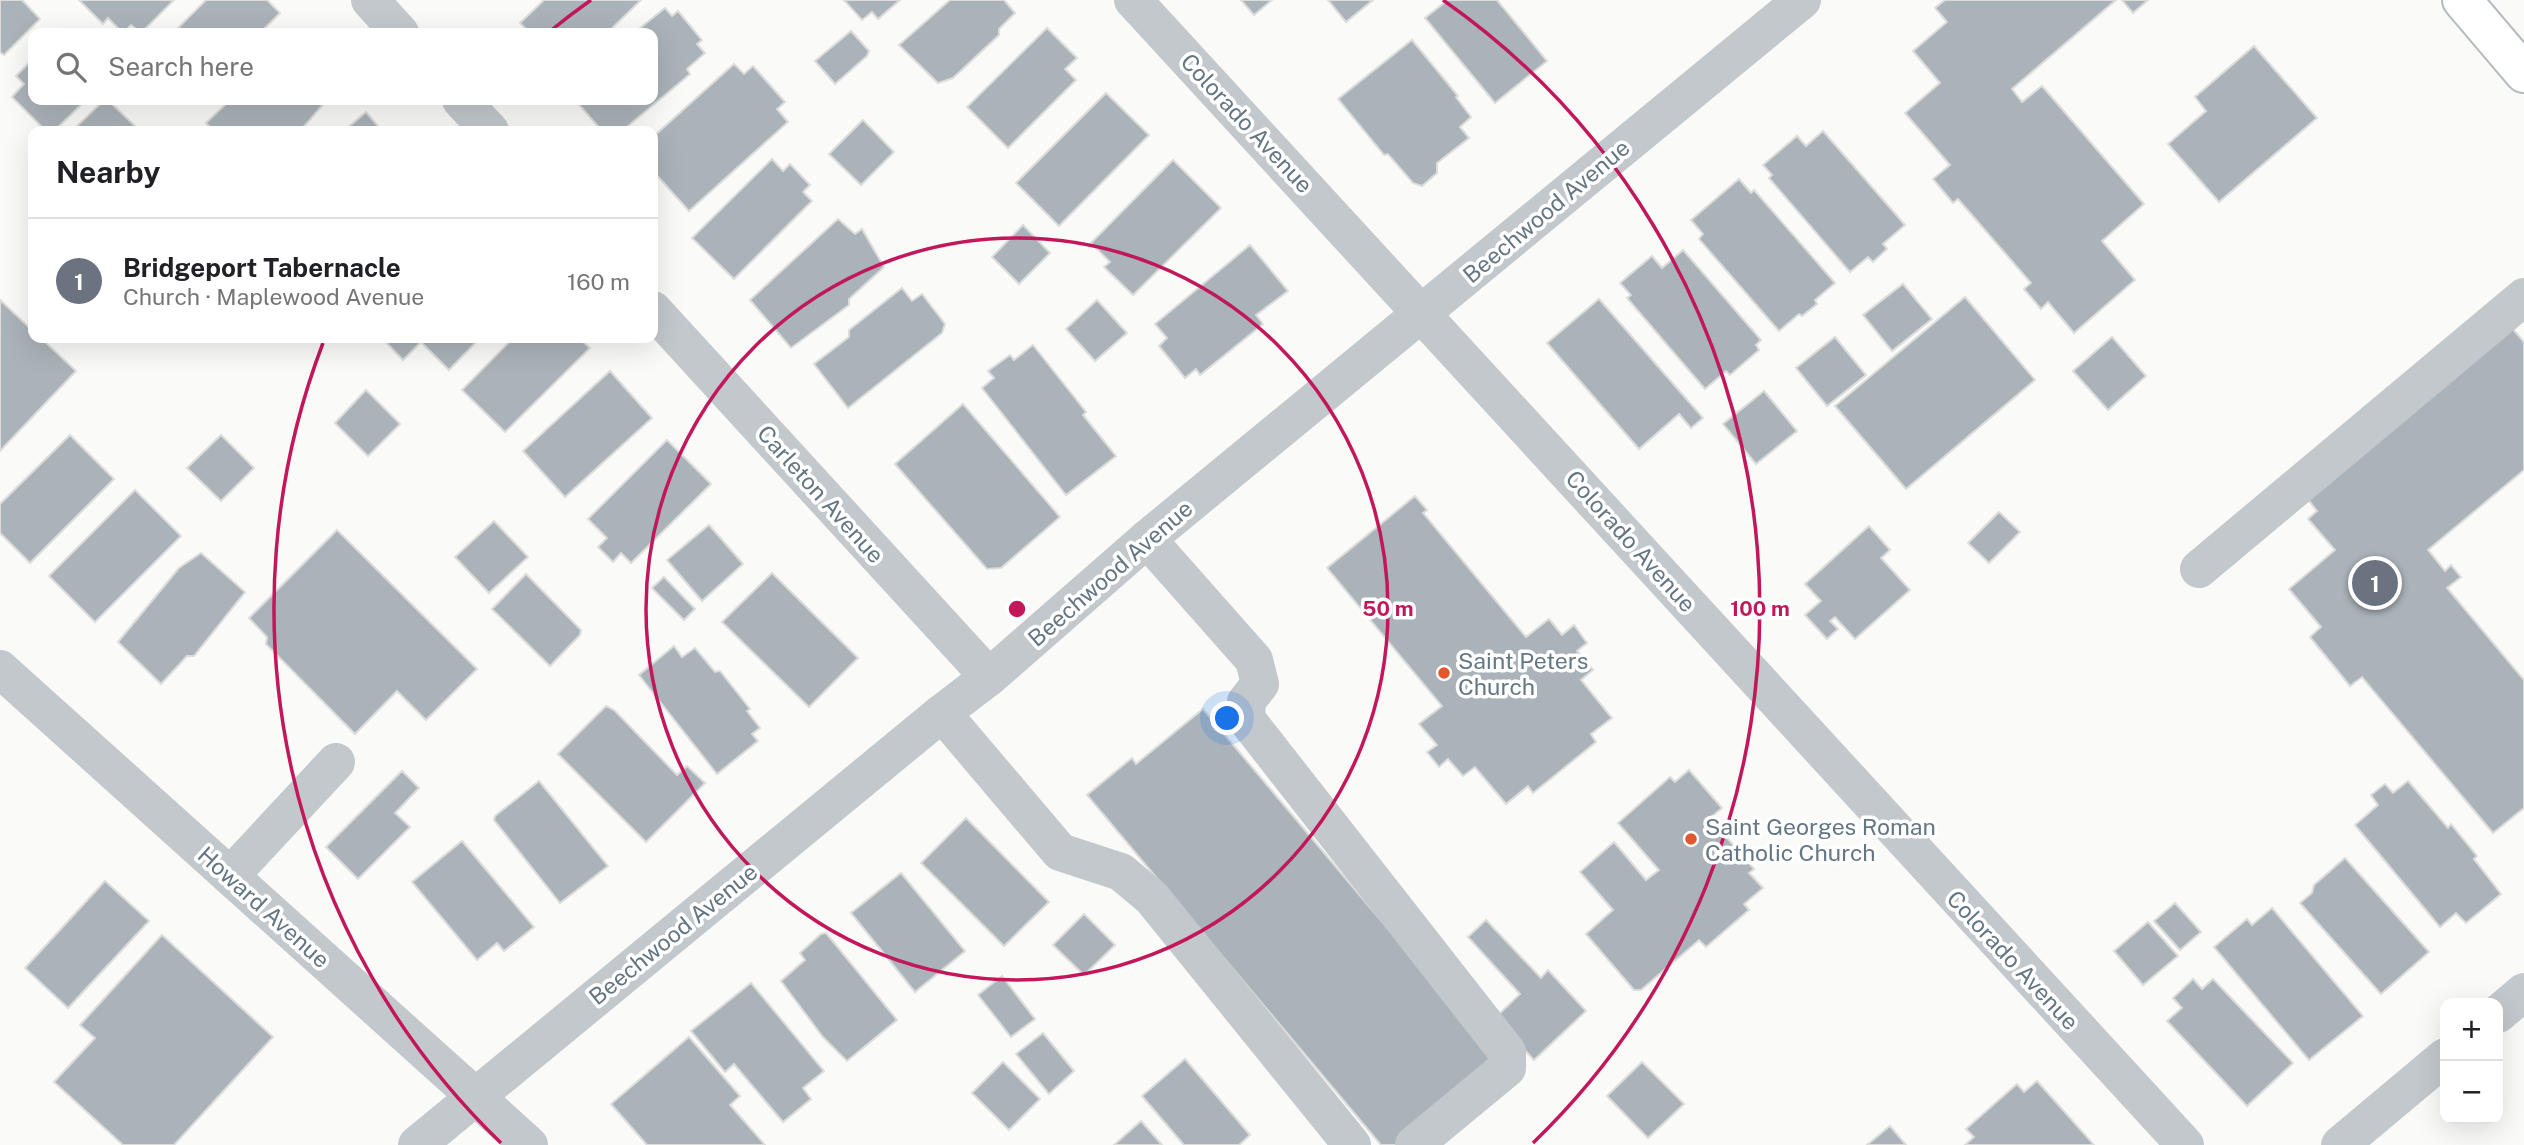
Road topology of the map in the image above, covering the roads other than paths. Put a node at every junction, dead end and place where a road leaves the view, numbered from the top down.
1 (370, 0) edge
2 (1133, 0) edge
3 (1802, 0) edge
4 (2462, 0) edge
5 (395, 28) edge
6 (2524, 73) edge
7 (466, 105) edge
8 (485, 126) edge
9 (2524, 297) edge
10 (1423, 313) junction
11 (658, 315) edge
12 (1147, 539) junction
13 (2199, 569) dead end
14 (0, 669) edge
15 (989, 677) junction
16 (942, 713) junction
17 (337, 762) dead end
18 (230, 876) junction
19 (2524, 992) edge
20 (2503, 1010) edge
21 (2441, 1061) edge
22 (474, 1097) junction
23 (417, 1145) edge
24 (529, 1145) edge
25 (1352, 1145) edge
26 (1414, 1145) edge
27 (2185, 1145) edge
28 (2340, 1145) edge

1 - 5 street
2 - 10 street, Colorado Avenue
3 - 10 street, Beechwood Avenue
4 - 6 main road
7 - 8 street
9 - 13 street
10 - 12 street, Beechwood Avenue
10 - 27 street, Colorado Avenue
11 - 15 street, Carleton Avenue
12 - 15 street, Beechwood Avenue
12 - 26 street
14 - 18 street, Howard Avenue
15 - 16 street, Beechwood Avenue
16 - 22 street, Beechwood Avenue
16 - 25 street
17 - 18 street
18 - 22 street, Howard Avenue
19 - 20 street
21 - 28 street
22 - 23 street, Beechwood Avenue
22 - 24 street, Howard Avenue

